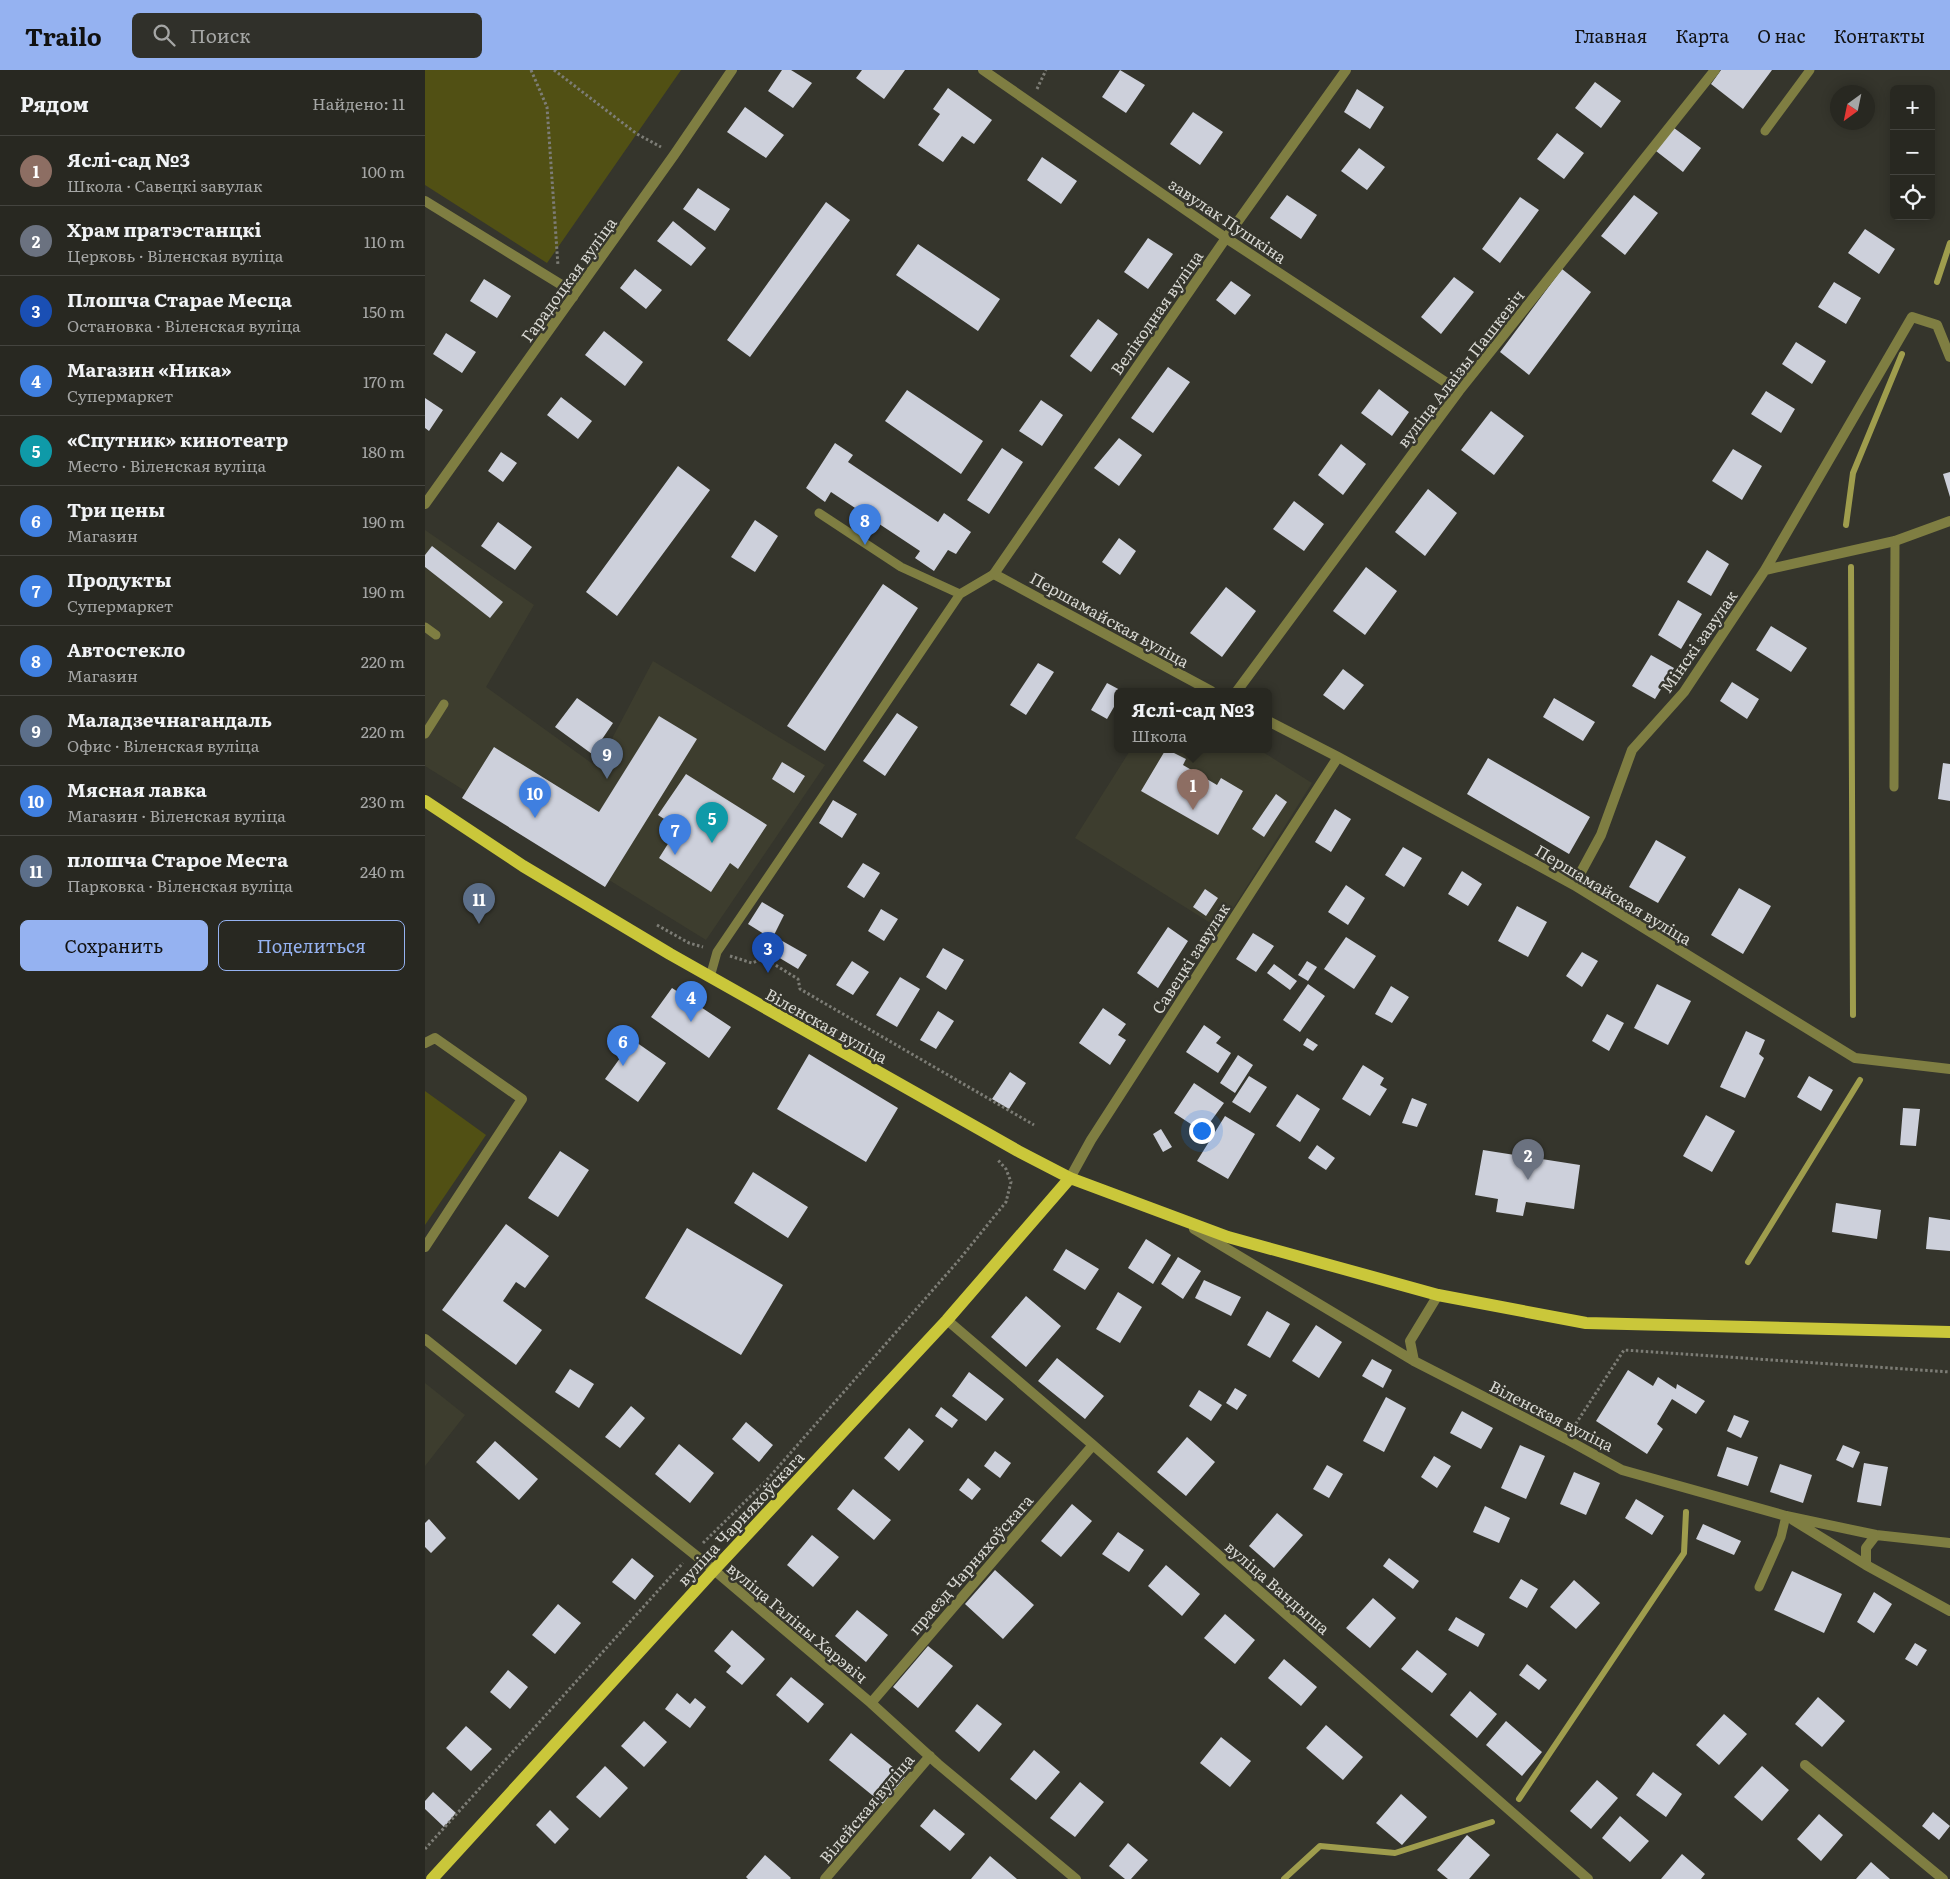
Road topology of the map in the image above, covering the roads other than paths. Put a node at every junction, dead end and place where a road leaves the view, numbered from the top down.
1 (732, 70) edge
2 (983, 70) edge
3 (1346, 70) edge
4 (1715, 70) edge
5 (1810, 70) edge
6 (1765, 131) dead end
7 (425, 201) edge
8 (1226, 238) junction
9 (573, 296) junction
10 (1950, 357) edge
11 (1459, 391) junction
12 (425, 504) edge
13 (819, 513) dead end
14 (1950, 521) edge
15 (1895, 541) junction
16 (1765, 570) junction
17 (994, 574) junction
18 (960, 594) junction
19 (425, 628) edge
20 (436, 635) dead end
21 (1205, 688) edge
22 (1239, 688) edge
23 (444, 704) dead end
24 (1272, 723) edge
25 (425, 734) edge
26 (1338, 757) junction
27 (1894, 786) dead end
28 (425, 800) edge
29 (1574, 885) junction
30 (710, 978) junction
31 (425, 1043) edge
32 (1950, 1069) edge
33 (1070, 1178) junction
34 (1176, 1218) junction
35 (425, 1247) edge
36 (1438, 1295) junction
37 (947, 1320) junction
38 (1950, 1332) edge
39 (425, 1339) edge
40 (1414, 1361) junction
41 (1093, 1445) junction
42 (1786, 1516) junction
43 (1876, 1535) junction
44 (1950, 1543) edge
45 (1866, 1565) junction
46 (714, 1570) junction
47 (1759, 1587) dead end
48 (1950, 1611) edge
49 (871, 1704) junction
50 (930, 1756) junction
51 (1805, 1765) dead end
52 (432, 1879) edge
53 (825, 1879) edge
54 (1075, 1879) edge
55 (1588, 1879) edge
56 (1943, 1879) edge

1 - 9 street, Гарадоцкая вуліца
2 - 8 street, завулак Пушкіна
3 - 8 street, Велікодная вуліца
4 - 11 street, вуліца Алаізы Пашкевіч
5 - 6 lane
7 - 9 street
8 - 11 street, завулак Пушкіна
8 - 17 street, Велікодная вуліца
9 - 12 street, Гарадоцкая вуліца
10 - 16 street, Мінскі завулак
11 - 22 street, вуліца Алаізы Пашкевіч
13 - 18 lane
14 - 15 street
15 - 16 street
15 - 27 lane
16 - 29 street, Мінскі завулак
17 - 18 lane
17 - 21 street, Першамайская вуліца
18 - 30 lane
19 - 20 lane
23 - 25 lane
24 - 26 street, Першамайская вуліца
26 - 29 street, Першамайская вуліца
26 - 33 street, Савецкі завулак
28 - 30 main road, Віленская вуліца
29 - 32 street, Першамайская вуліца
30 - 33 main road, Віленская вуліца
31 - 35 street
33 - 34 main road, Віленская вуліца
33 - 37 main road, вуліца Чарняхоўскага
34 - 36 main road, Віленская вуліца
34 - 40 street, Віленская вуліца
36 - 38 main road, Віленская вуліца
36 - 40 street
37 - 41 street, вуліца Вандыша
37 - 46 main road, вуліца Чарняхоўскага
39 - 46 street, вуліца Галіны Харэвіч
40 - 42 street, Віленская вуліца
41 - 49 street, праезд Чарняхоўскага
41 - 55 street, вуліца Вандыша
42 - 43 street, Віленская вуліца
42 - 45 street
42 - 47 lane
43 - 44 street, Віленская вуліца
43 - 45 street
45 - 48 street
46 - 49 street, вуліца Галіны Харэвіч
46 - 52 main road, вуліца Чарняхоўскага
49 - 50 street, вуліца Галіны Харэвіч
50 - 53 street, Вілейская вуліца
50 - 54 street, вуліца Галіны Харэвіч
51 - 56 street

